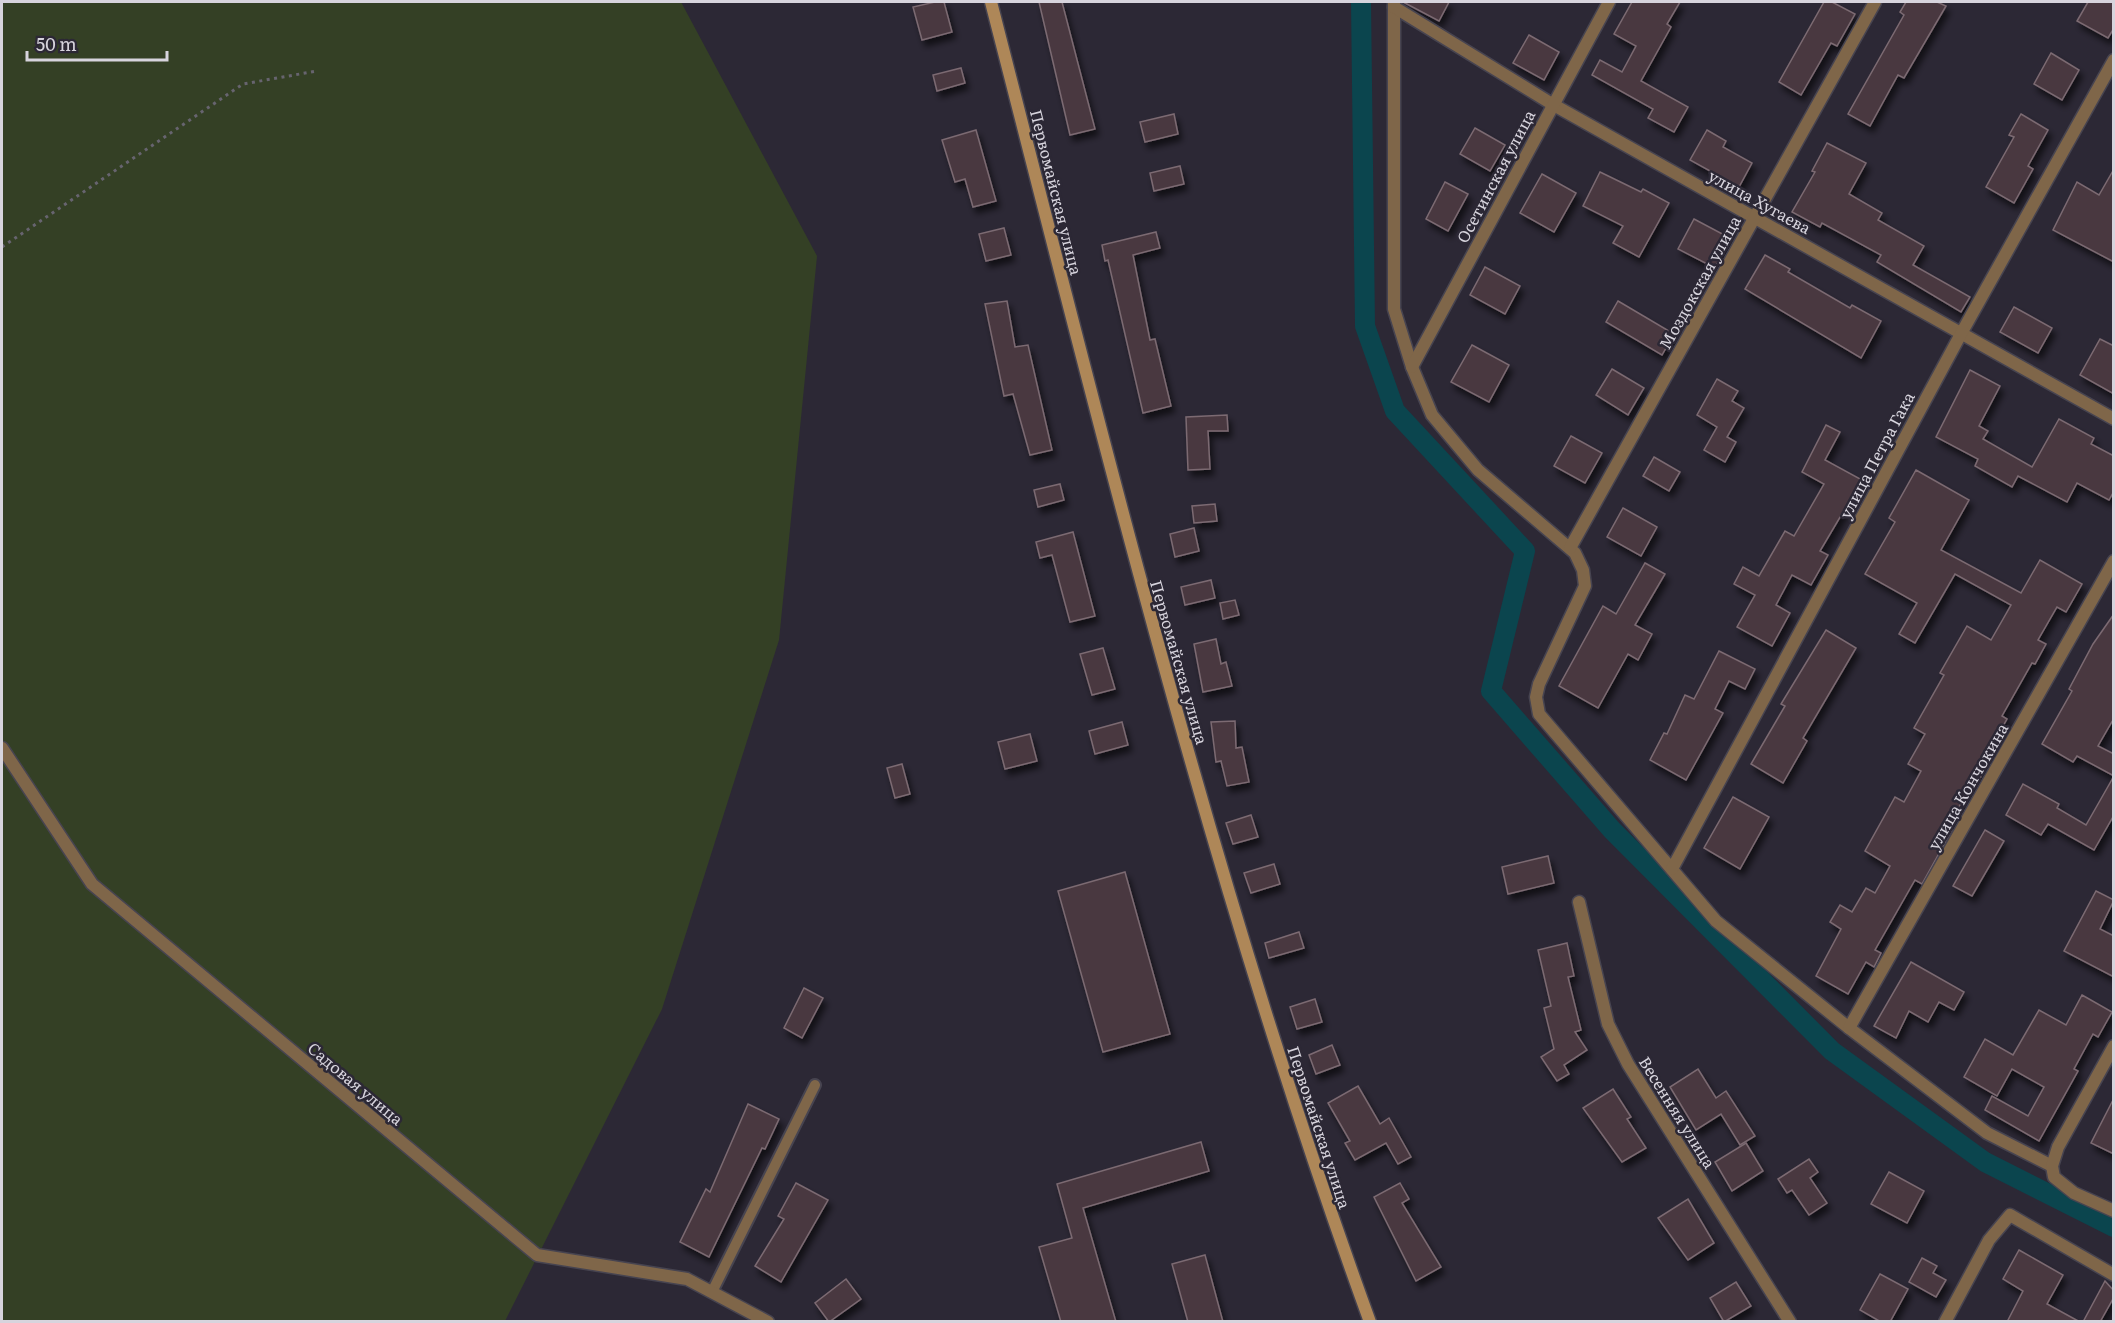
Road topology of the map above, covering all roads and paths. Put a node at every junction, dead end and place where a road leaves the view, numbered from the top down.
1 (991, 2) edge
2 (1609, 2) edge
3 (1875, 2) edge
4 (1394, 4) edge
5 (2114, 60) edge
6 (317, 71) dead end
7 (1552, 104) junction
8 (1755, 217) junction
9 (2, 247) edge
10 (1962, 332) junction
11 (1412, 366) junction
12 (2114, 419) edge
13 (1570, 548) junction
14 (2114, 561) edge
15 (2, 748) edge
16 (1672, 869) junction
17 (1579, 902) dead end
18 (1849, 1028) junction
19 (2114, 1046) edge
20 (815, 1085) dead end
21 (2052, 1166) junction
22 (2114, 1211) edge
23 (2114, 1275) edge
24 (712, 1292) junction
25 (768, 1322) edge
26 (1370, 1322) edge
27 (1790, 1322) edge
28 (1945, 1322) edge

1 - 26 main road, Первомайская улица
2 - 7 street, Осетинская улица
3 - 8 street, Моздокская улица
4 - 7 street, улица Хугаева
4 - 11 street
5 - 10 street, улица Петра Гака
6 - 9 path
7 - 8 street, улица Хугаева
7 - 11 street, Осетинская улица
8 - 10 street, улица Хугаева
8 - 13 street, Моздокская улица
10 - 12 street, улица Хугаева
10 - 16 street, улица Петра Гака
11 - 13 street
13 - 16 street
14 - 18 street, улица Кончокина
15 - 24 street, Садовая улица
16 - 18 street
17 - 27 street, Весенняя улица
18 - 21 street
19 - 21 street
20 - 24 lane
21 - 22 street
23 - 28 street
24 - 25 street, Садовая улица

